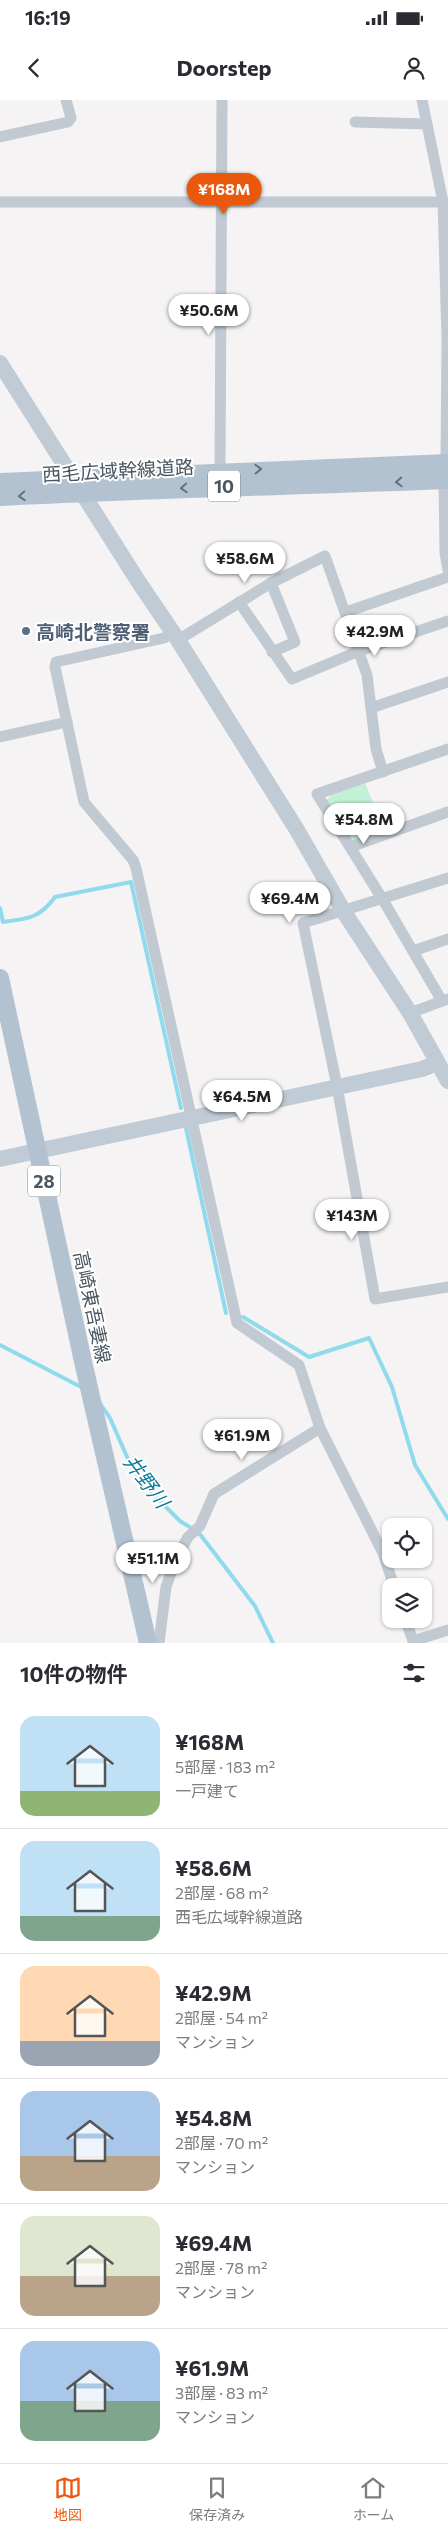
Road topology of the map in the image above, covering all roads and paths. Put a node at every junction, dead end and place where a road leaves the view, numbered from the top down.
1 (66, 100) edge
2 (222, 100) edge
3 (422, 100) edge
4 (355, 122) dead end
5 (427, 124) junction
6 (0, 137) edge
7 (0, 202) edge
8 (222, 202) junction
9 (445, 202) edge
10 (446, 268) edge
11 (447, 338) edge
12 (0, 364) edge
13 (220, 471) junction
14 (446, 471) edge
15 (72, 478) junction
16 (0, 482) edge
17 (82, 493) junction
18 (0, 497) edge
19 (448, 570) edge
20 (448, 577) edge
21 (271, 583) junction
22 (239, 602) junction
23 (346, 612) junction
24 (448, 621) edge
25 (176, 636) junction
26 (359, 651) junction
27 (272, 652) junction
28 (448, 682) edge
29 (371, 708) junction
30 (67, 722) junction
31 (0, 737) edge
32 (448, 749) edge
33 (383, 772) junction
34 (448, 812) edge
35 (350, 847) junction
36 (448, 878) edge
37 (384, 900) junction
38 (344, 912) junction
39 (448, 939) edge
40 (413, 951) junction
41 (0, 978) edge
42 (445, 1000) edge
43 (410, 1013) junction
44 (437, 1063) junction
45 (448, 1081) edge
46 (337, 1086) junction
47 (192, 1117) junction
48 (38, 1150) junction
49 (0, 1159) edge
50 (448, 1287) edge
51 (320, 1428) junction
52 (391, 1578) edge
53 (408, 1628) edge
54 (448, 1630) edge
55 (413, 1642) edge
56 (148, 1643) edge
57 (159, 1643) edge

1 - 6 street
2 - 8 street
3 - 5 street
4 - 5 street
5 - 9 street
7 - 8 street
8 - 9 street
8 - 13 street
9 - 10 street
10 - 11 street
11 - 14 street
12 - 15 street
13 -> 14 main road, 西毛広域幹線道路 / 10
13 - 15 main road, 西毛広域幹線道路 / 10
14 -> 17 main road, 西毛広域幹線道路 / 10
14 - 19 street
15 - 16 main road, 西毛広域幹線道路 / 10
15 - 17 street
17 -> 18 main road, 西毛広域幹線道路 / 10
17 - 25 street
20 - 23 street
21 - 22 street
21 - 23 street
21 - 27 street
22 - 25 street
22 - 27 street
23 - 26 street
24 - 26 street
25 - 30 street
25 - 38 street
26 - 27 street
26 - 29 street
28 - 29 street
29 - 33 street
30 - 31 street
30 - 47 street
32 - 33 street
33 - 35 street
34 - 35 street
35 - 37 street
36 - 37 street
37 - 38 street
37 - 40 street
38 - 43 street
38 - 46 street
39 - 40 street
40 - 42 street
41 - 48 main road, 高崎東吾妻線 / 28
42 - 43 street
43 - 44 street
44 - 45 street
44 - 46 street
46 - 47 street
46 - 50 street
47 - 48 street
47 - 51 street
48 - 49 street
48 - 56 main road, 高崎東吾妻線 / 28
51 - 52 street
51 - 57 street
53 - 55 street
54 - 55 street

